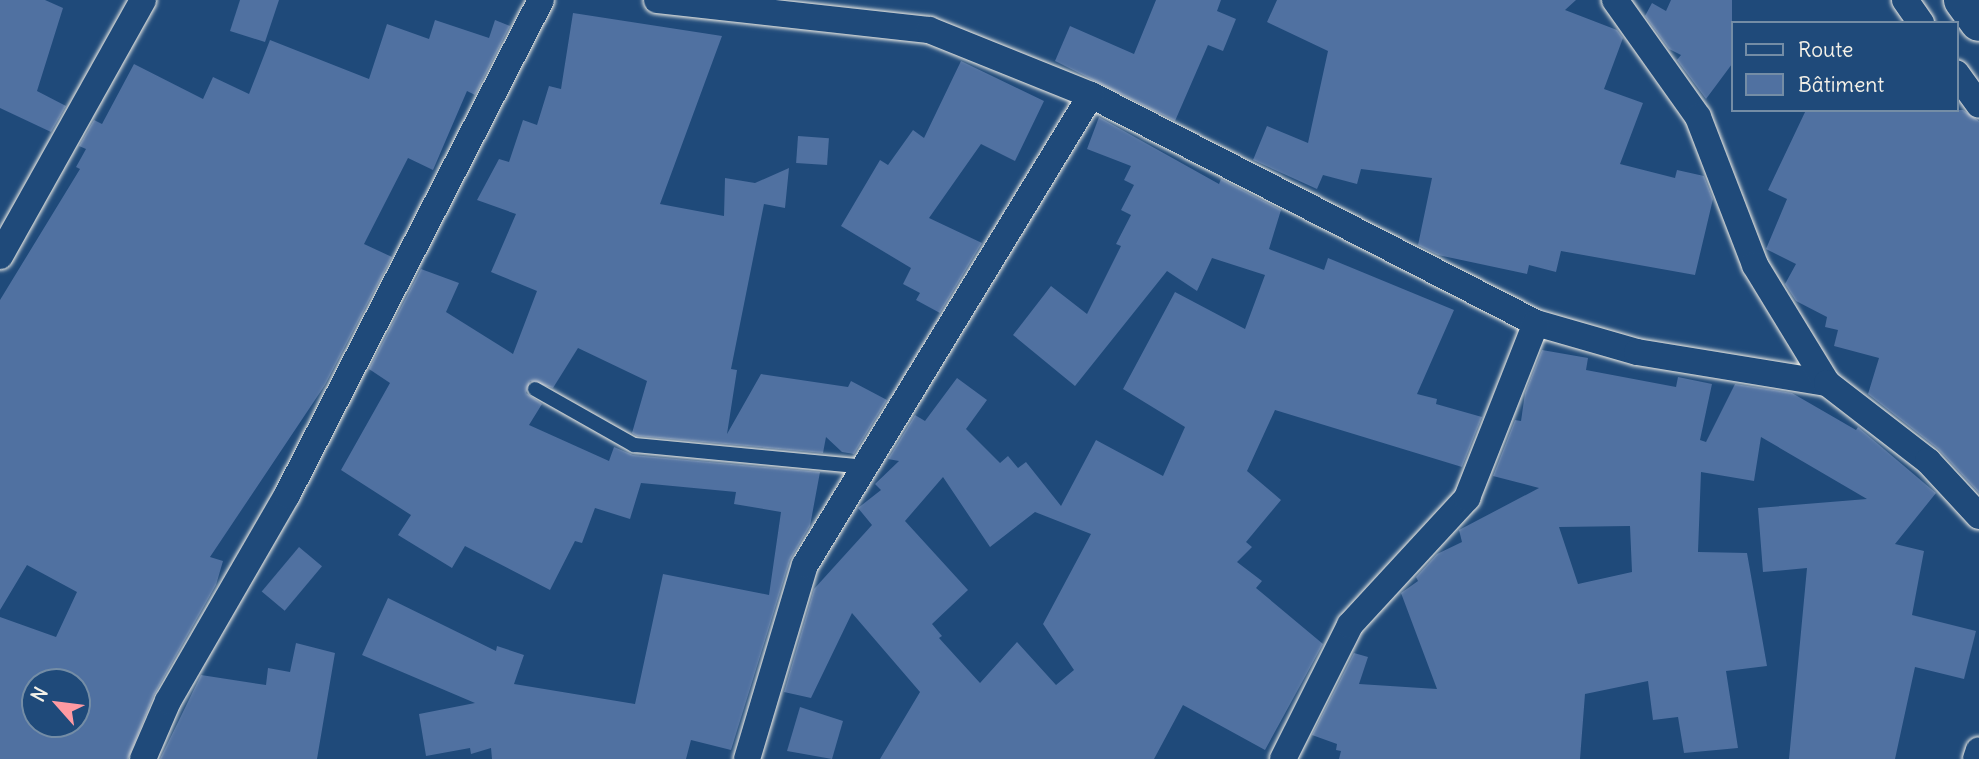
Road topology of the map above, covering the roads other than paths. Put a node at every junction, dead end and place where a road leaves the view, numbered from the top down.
1 (143, 0) edge
2 (541, 0) edge
3 (657, 0) edge
4 (1615, 0) edge
5 (1905, 0) edge
6 (1963, 0) edge
7 (1920, 21) edge
8 (1979, 22) edge
9 (1958, 76) edge
10 (1091, 95) junction
11 (1979, 105) edge
12 (0, 256) edge
13 (1536, 323) junction
14 (1827, 383) junction
15 (535, 389) dead end
16 (865, 467) junction
17 (1979, 516) edge
18 (1979, 750) edge
19 (143, 759) edge
20 (747, 759) edge
21 (1283, 759) edge
22 (1976, 759) edge

1 - 12 street
2 - 19 street
3 - 10 street
4 - 14 street
5 - 7 street
6 - 8 main road
9 - 11 street
10 - 13 street
10 - 16 street
13 - 14 street
13 - 21 street
14 - 17 street
15 - 16 lane
16 - 20 street
18 - 22 street

